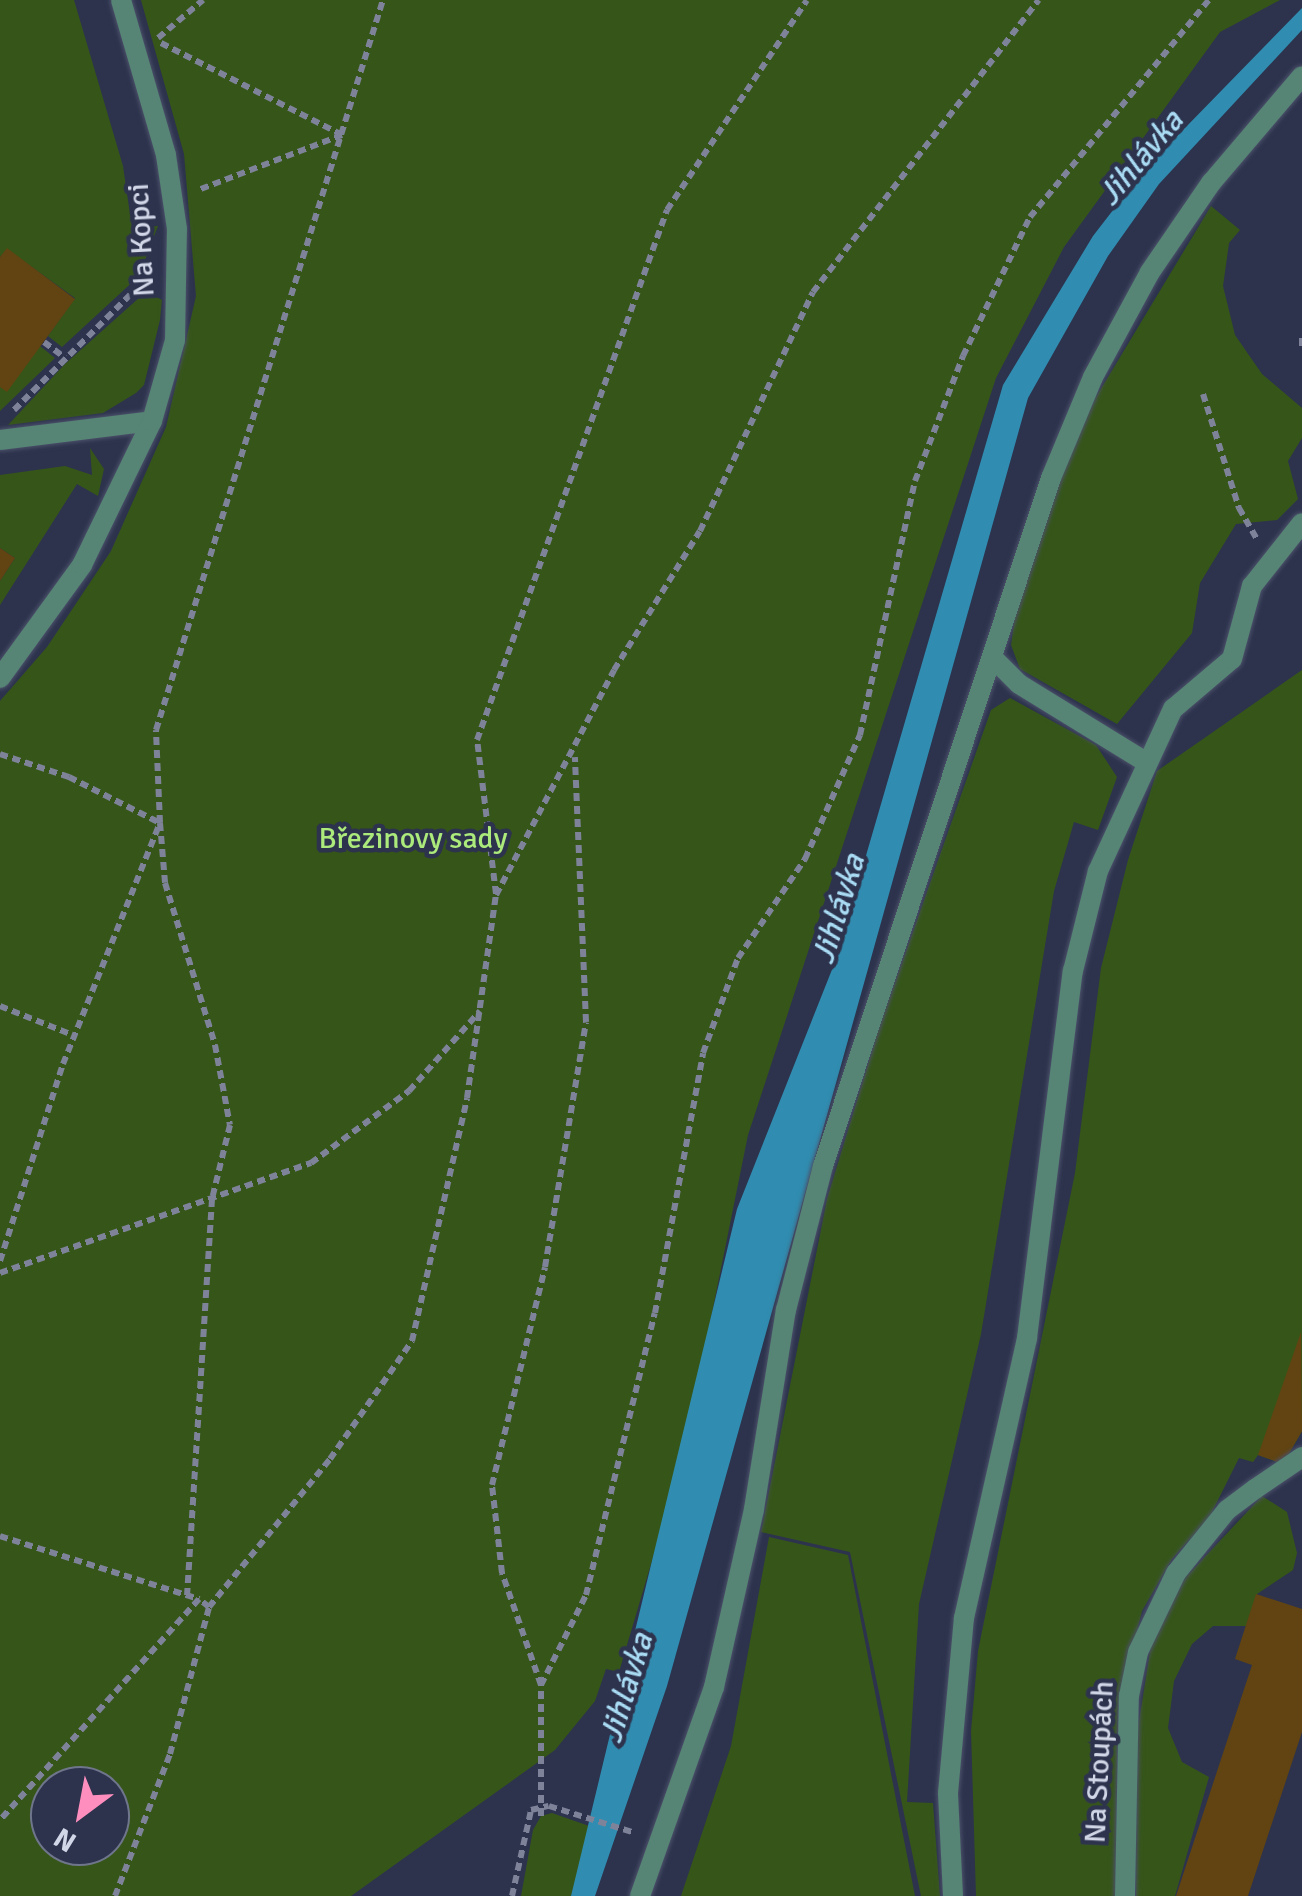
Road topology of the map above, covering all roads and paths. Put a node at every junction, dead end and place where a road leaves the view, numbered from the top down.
1 (120, 0) edge
2 (203, 0) edge
3 (383, 0) edge
4 (807, 0) edge
5 (1039, 0) edge
6 (1209, 0) edge
7 (155, 40) junction
8 (137, 55) junction
9 (1302, 76) edge
10 (342, 135) junction
11 (173, 199) junction
12 (177, 249) junction
13 (1302, 338) edge
14 (44, 342) dead end
15 (1302, 346) edge
16 (64, 358) junction
17 (1202, 394) dead end
18 (152, 420) junction
19 (0, 421) edge
20 (0, 440) edge
21 (1302, 523) edge
22 (1269, 560) junction
23 (994, 658) junction
24 (0, 678) edge
25 (0, 754) edge
26 (574, 755) junction
27 (1144, 762) junction
28 (160, 823) junction
29 (496, 895) junction
30 (0, 1006) edge
31 (481, 1010) junction
32 (75, 1036) junction
33 (212, 1199) junction
34 (0, 1260) edge
35 (0, 1273) edge
36 (1302, 1458) edge
37 (0, 1536) edge
38 (187, 1595) junction
39 (199, 1599) junction
40 (209, 1607) junction
41 (541, 1685) junction
42 (541, 1816) dead end
43 (0, 1820) edge
44 (641, 1836) dead end
45 (115, 1896) edge
46 (512, 1896) edge
47 (640, 1896) edge
48 (952, 1896) edge
49 (1125, 1896) edge

1 - 8 street, Na Kopci
2 - 7 path
3 - 10 path
4 - 29 path
5 - 26 path
6 - 41 path
7 - 8 path
7 - 10 path
8 - 11 street, Na Kopci
9 - 23 street
10 - 11 path
10 - 28 path
11 - 12 street, Na Kopci
12 - 16 path
12 - 18 street, Na Kopci
13 - 15 path
14 - 16 path
16 - 19 path
17 - 22 path
18 - 20 street
18 - 24 street, Na Kopci
21 - 22 street
22 - 27 street
23 - 27 street
23 - 47 street
25 - 28 path
26 - 29 path
26 - 41 path
27 - 48 street
28 - 32 path
28 - 33 path
29 - 31 path
30 - 32 path
31 - 33 path
31 - 40 path
32 - 34 path
33 - 35 path
33 - 38 path
36 - 49 street, Na Stoupách
37 - 38 path
38 - 39 path
39 - 40 path
39 - 43 path
40 - 45 path
41 - 42 path
44 - 46 path

